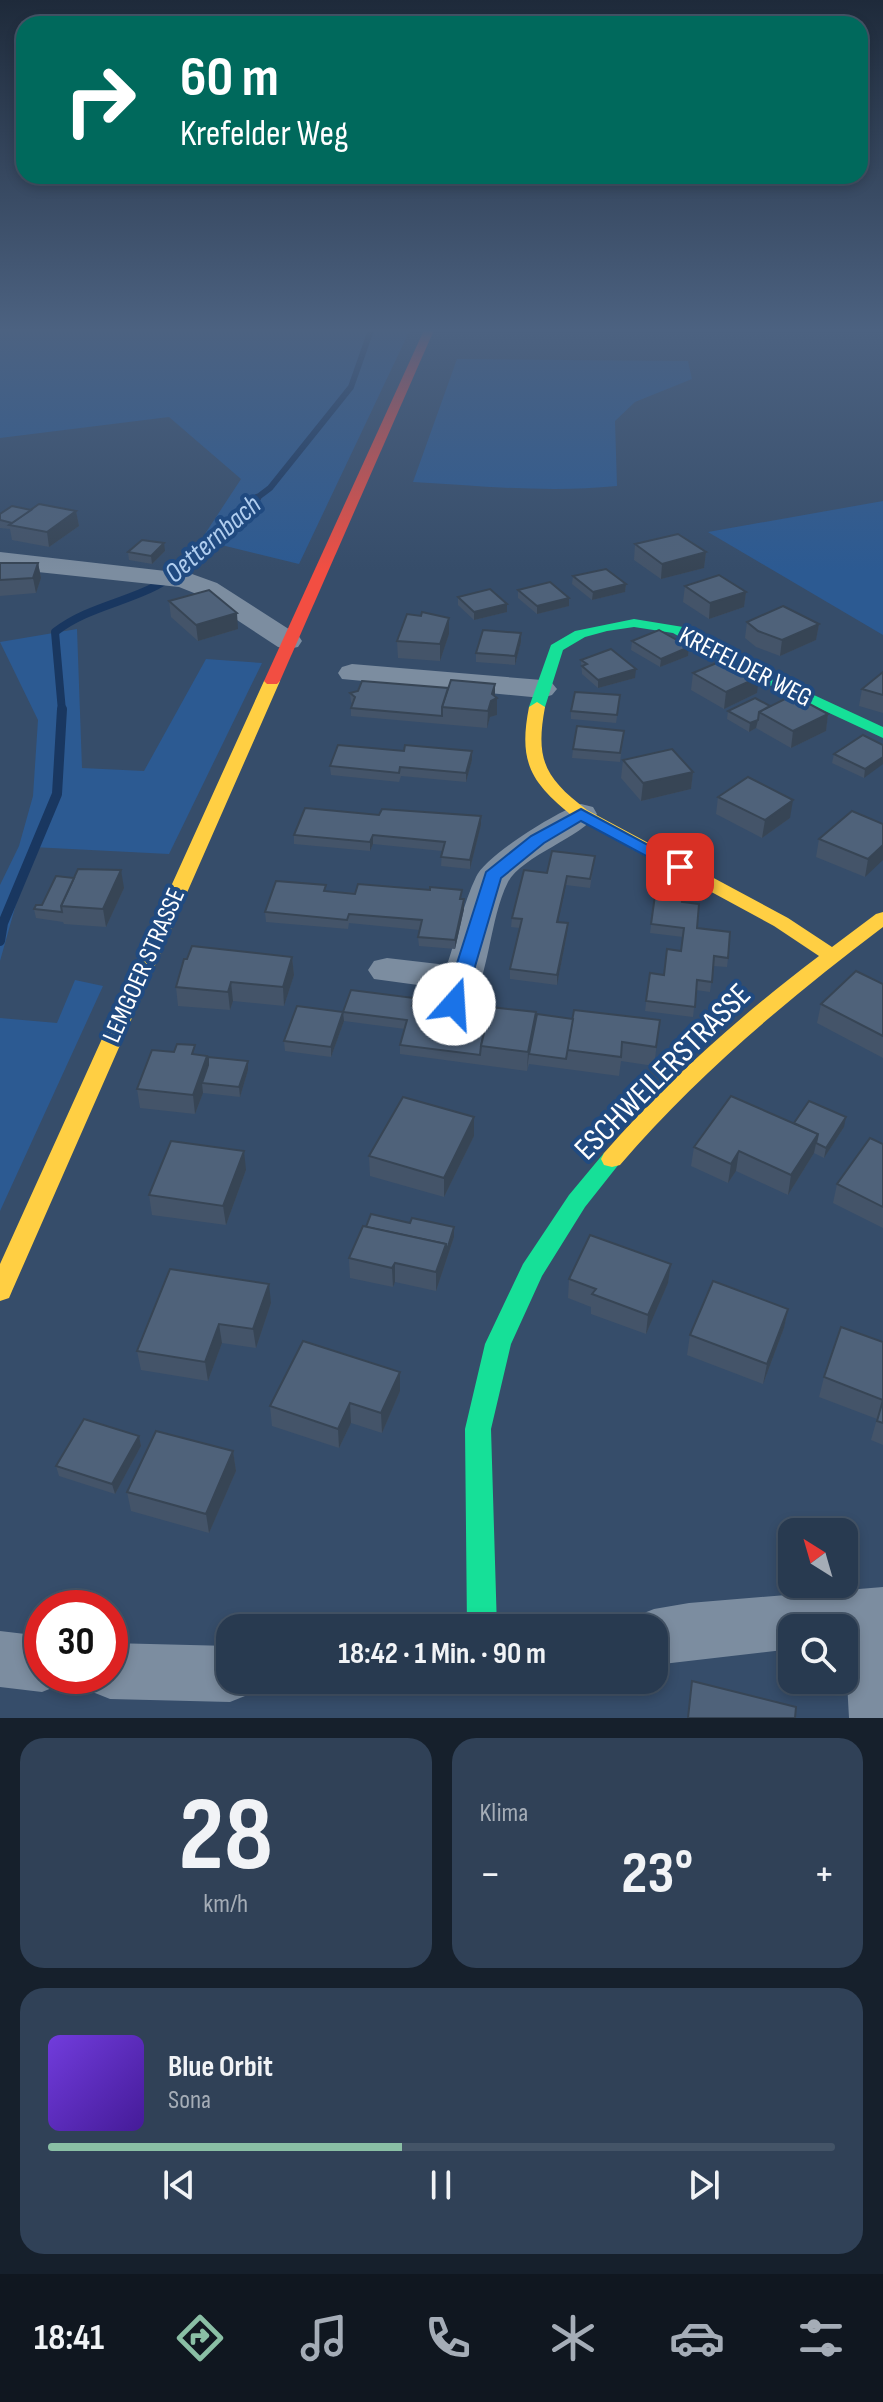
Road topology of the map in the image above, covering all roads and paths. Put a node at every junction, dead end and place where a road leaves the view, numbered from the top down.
1 (393, 410) edge
2 (0, 560) edge
3 (288, 641) junction
4 (352, 673) dead end
5 (542, 689) junction
6 (883, 733) edge
7 (581, 814) junction
8 (883, 918) edge
9 (831, 955) junction
10 (387, 970) dead end
11 (0, 1291) edge
12 (482, 1614) edge
13 (874, 1614) edge
14 (668, 1635) edge
15 (0, 1659) edge
16 (24, 1662) edge
17 (128, 1671) edge
18 (216, 1674) edge
19 (878, 1718) edge

1 - 3 main road, LEMGOER STRASSE
2 - 3 street
3 - 11 main road, LEMGOER STRASSE
4 - 5 street
5 - 6 main road, KREFELDER WEG
5 - 7 main road, KREFELDER WEG
7 - 9 main road, KREFELDER WEG
7 - 10 street
8 - 9 main road, ESCHWEILERSTRASSE
9 - 12 main road, ESCHWEILERSTRASSE
13 - 14 street
13 - 19 street
15 - 16 street
17 - 18 street

